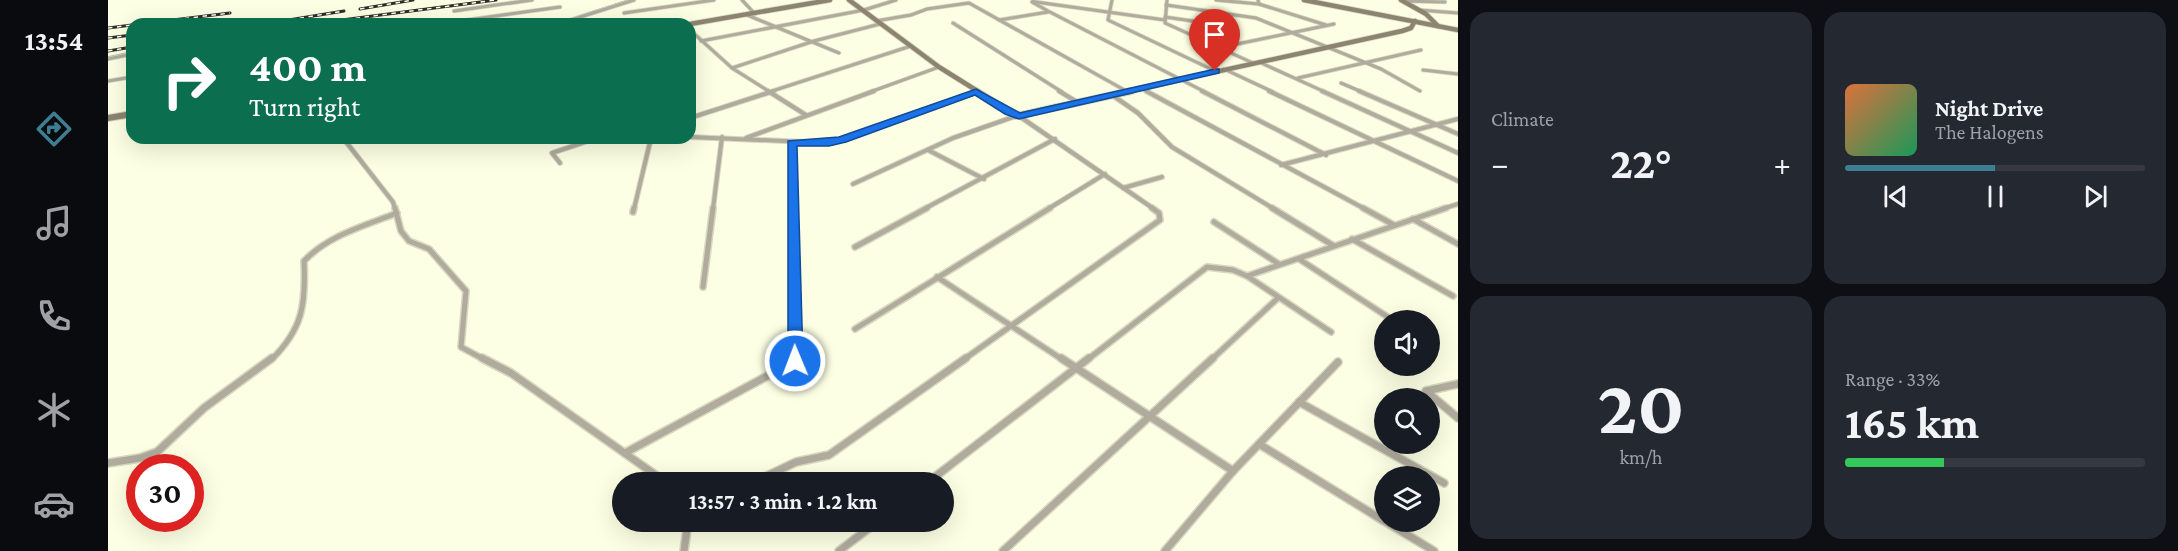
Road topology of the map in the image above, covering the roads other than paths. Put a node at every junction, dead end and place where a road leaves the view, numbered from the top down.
1 (532, 0) edge
2 (634, 0) edge
3 (714, 0) edge
4 (742, 0) edge
5 (830, 0) edge
6 (849, 0) edge
7 (896, 0) edge
8 (1078, 0) edge
9 (1112, 0) edge
10 (1216, 0) edge
11 (1304, 0) edge
12 (1442, 0) edge
13 (1033, 1) edge
14 (1402, 1) edge
15 (1167, 2) edge
16 (1258, 2) edge
17 (560, 7) dead end
18 (1075, 7) junction
19 (864, 10) junction
20 (1419, 10) junction
21 (1048, 12) junction
22 (1109, 12) junction
23 (1458, 13) edge
24 (754, 14) junction
25 (747, 15) junction
26 (452, 18) edge
27 (486, 18) edge
28 (577, 18) edge
29 (628, 18) edge
30 (1165, 19) junction
31 (999, 20) junction
32 (1415, 21) junction
33 (878, 22) junction
34 (696, 23) edge
35 (953, 23) dead end
36 (1213, 24) dead end
37 (1334, 24) dead end
38 (775, 26) junction
39 (1327, 26) junction
40 (1438, 26) junction
41 (1458, 30) edge
42 (1290, 33) junction
43 (696, 35) edge
44 (701, 40) junction
45 (814, 41) junction
46 (911, 46) junction
47 (1326, 47) junction
48 (1218, 48) junction
49 (1421, 50) dead end
50 (839, 53) dead end
51 (126, 55) edge
52 (108, 59) edge
53 (1256, 62) junction
54 (1366, 63) junction
55 (939, 67) junction
56 (732, 68) junction
57 (1224, 69) junction
58 (1423, 70) dead end
59 (1215, 71) junction
60 (1458, 74) edge
61 (126, 78) edge
62 (1296, 79) junction
63 (1180, 80) junction
64 (108, 81) edge
65 (1341, 83) dead end
66 (1143, 89) junction
67 (1420, 91) dead end
68 (770, 92) junction
69 (976, 92) junction
70 (1128, 92) junction
71 (1112, 95) junction
72 (1077, 102) junction
73 (126, 115) edge
74 (806, 115) junction
75 (696, 116) edge
76 (1018, 116) junction
77 (108, 118) edge
78 (1458, 119) edge
79 (1436, 125) junction
80 (1409, 132) junction
81 (1458, 134) edge
82 (696, 136) edge
83 (722, 137) junction
84 (745, 138) junction
85 (1055, 139) junction
86 (1372, 141) junction
87 (792, 143) junction
88 (348, 144) edge
89 (580, 144) edge
90 (650, 144) edge
91 (928, 150) junction
92 (1458, 153) edge
93 (1326, 155) junction
94 (560, 163) dead end
95 (1281, 165) junction
96 (1105, 174) junction
97 (1162, 177) dead end
98 (984, 179) junction
99 (1458, 181) edge
100 (852, 184) dead end
101 (1122, 188) junction
102 (1458, 204) edge
103 (633, 212) dead end
104 (397, 213) junction
105 (1413, 219) junction
106 (1214, 222) dead end
107 (1394, 225) junction
108 (1352, 239) junction
109 (1458, 244) edge
110 (1334, 246) junction
111 (855, 247) dead end
112 (1299, 258) junction
113 (1279, 264) junction
114 (1247, 276) junction
115 (937, 277) junction
116 (704, 287) dead end
117 (1453, 296) dead end
118 (1278, 298) junction
119 (1377, 310) edge
120 (1012, 325) junction
121 (855, 329) dead end
122 (1331, 332) dead end
123 (1338, 362) dead end
124 (1076, 369) junction
125 (1458, 384) edge
126 (1299, 402) junction
127 (1148, 417) junction
128 (1458, 418) edge
129 (1259, 444) junction
130 (625, 453) junction
131 (108, 463) edge
132 (1233, 471) junction
133 (652, 472) edge
134 (775, 472) edge
135 (941, 472) edge
136 (1444, 483) dead end
137 (1374, 515) edge
138 (687, 532) edge
139 (864, 532) edge
140 (1402, 532) edge
141 (684, 551) edge
142 (839, 551) edge
143 (1003, 551) edge
144 (1165, 551) edge
145 (1434, 551) edge

1 - 26 street
2 - 28 street
3 - 29 street
4 - 24 street
5 - 24 street
6 - 19 street
7 - 19 street
8 - 18 street
9 - 22 street
10 - 16 street
11 - 32 street
12 - 14 street
13 - 18 street
13 - 21 street
14 - 20 street
15 - 30 street
15 - 42 street
16 - 39 street
17 - 27 street
18 - 22 street
19 - 33 street
19 - 38 street
20 - 23 street
20 - 40 street
21 - 31 street
21 - 63 street
22 - 30 street
22 - 59 street
24 - 25 street
25 - 34 street
25 - 38 street
30 - 36 street
30 - 48 street
31 - 33 street
31 - 70 street
32 - 40 street
32 - 47 street
33 - 45 street
33 - 46 street
35 - 72 street
37 - 39 street
38 - 44 street
38 - 45 street
39 - 42 street
40 - 41 street
42 - 47 street
42 - 48 street
43 - 44 street
44 - 56 street
45 - 50 street
45 - 56 street
46 - 55 street
46 - 68 street
47 - 53 street
47 - 54 street
48 - 53 street
49 - 54 street
51 - 52 street
53 - 57 street
53 - 62 street
54 - 62 street
54 - 67 street
55 - 69 street
55 - 74 street
56 - 68 street
57 - 59 street
57 - 86 street
58 - 60 street
59 - 63 street
61 - 64 street
62 - 80 street
63 - 66 street
63 - 93 street
65 - 79 street
66 - 70 street
66 - 95 street
68 - 74 street
68 - 75 street
69 - 76 street
69 - 87 street
70 - 71 street
71 - 72 street
71 - 110 street
72 - 76 street
73 - 77 street
74 - 84 street
76 - 85 street
76 - 91 street
78 - 79 street
79 - 80 street
79 - 81 street
80 - 86 street
80 - 92 street
82 - 83 street
83 - 84 street
83 - 116 street
84 - 87 street
85 - 96 street
85 - 98 street
86 - 93 street
86 - 99 street
87 - 130 street
88 - 104 street
89 - 94 street
90 - 103 street
91 - 98 street
91 - 100 street
93 - 95 street
95 - 107 street
96 - 101 street
96 - 115 street
97 - 101 street
98 - 111 street
101 - 120 street
102 - 105 street
104 - 130 street
104 - 131 street
105 - 107 street
105 - 109 street
106 - 113 street
107 - 108 street
108 - 110 street
108 - 117 street
110 - 112 street
112 - 113 street
112 - 119 street
113 - 114 street
114 - 118 street
114 - 124 street
115 - 120 street
115 - 121 street
118 - 122 street
118 - 127 street
120 - 124 street
120 - 134 street
123 - 126 street
124 - 127 street
124 - 135 street
125 - 128 street
126 - 129 street
126 - 136 street
127 - 132 street
127 - 143 street
129 - 132 street
129 - 137 street
130 - 133 street
132 - 144 street
138 - 141 street
139 - 142 street
140 - 145 street

